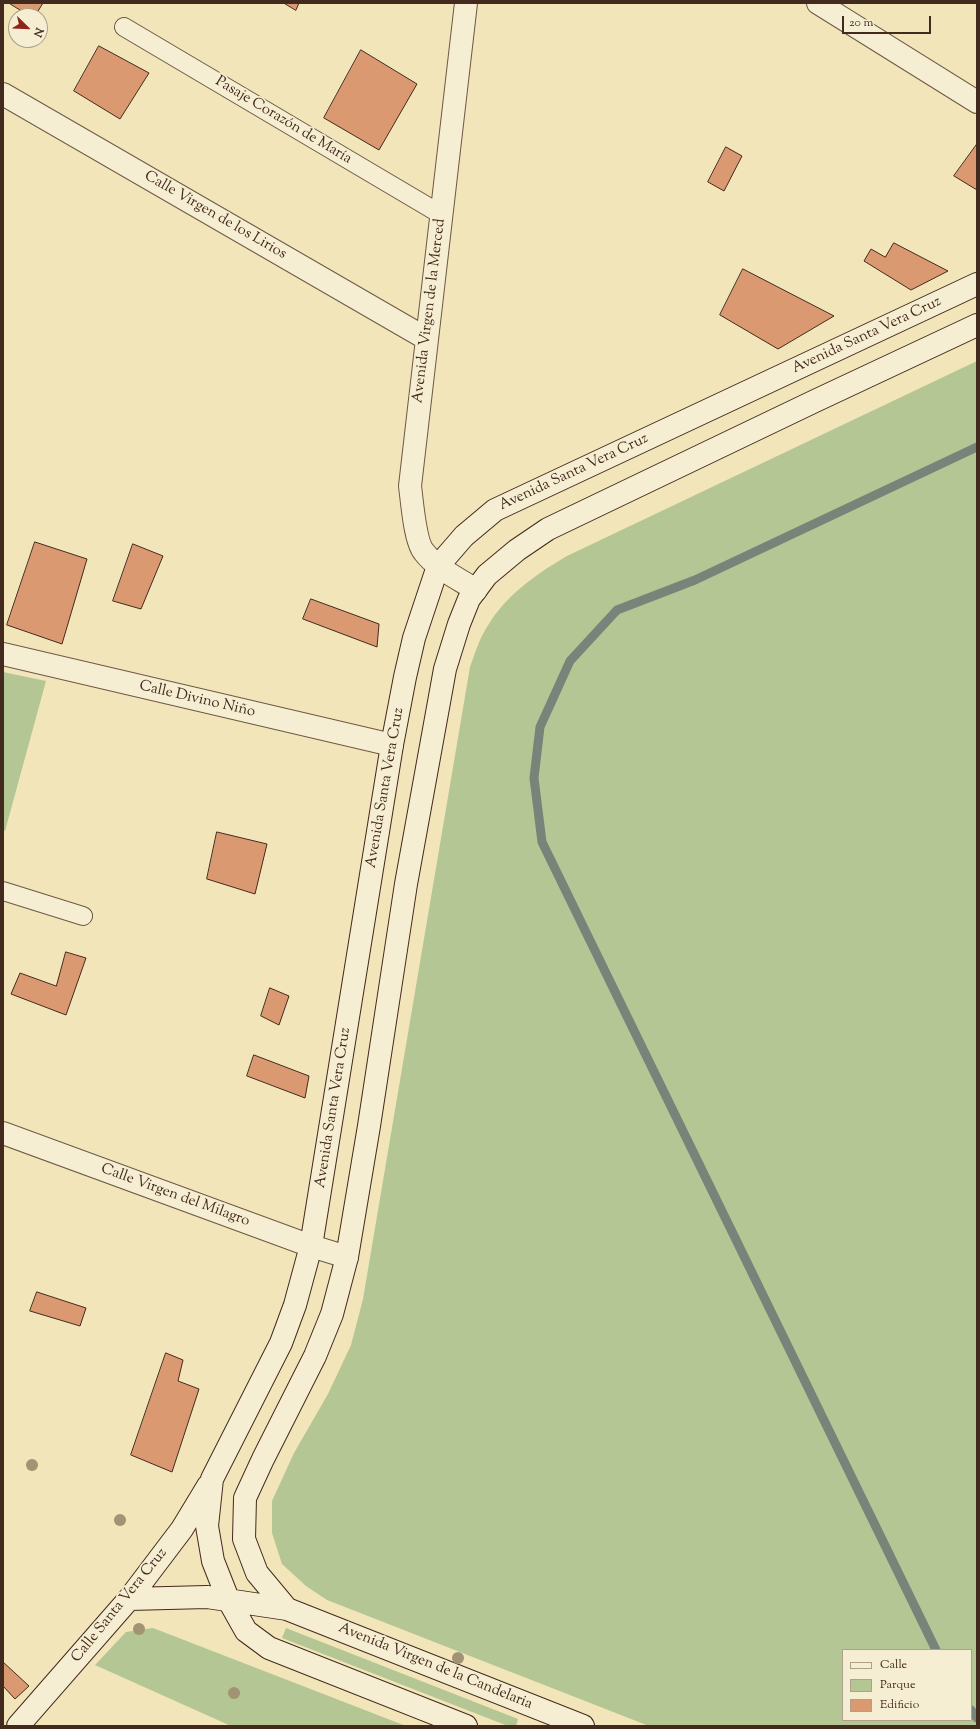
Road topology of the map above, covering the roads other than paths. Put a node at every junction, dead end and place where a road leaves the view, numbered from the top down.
1 (466, 3) edge
2 (818, 3) edge
3 (124, 27) dead end
4 (3, 94) edge
5 (977, 102) edge
6 (442, 215) junction
7 (977, 284) edge
8 (977, 325) edge
9 (427, 339) junction
10 (438, 566) junction
11 (476, 590) junction
12 (3, 654) edge
13 (392, 745) junction
14 (3, 891) edge
15 (83, 916) dead end
16 (3, 1132) edge
17 (312, 1246) junction
18 (347, 1257) junction
19 (212, 1479) junction
20 (129, 1599) junction
21 (228, 1599) junction
22 (287, 1609) junction
23 (541, 1718) edge
24 (18, 1726) edge
25 (466, 1726) edge
26 (583, 1726) edge

1 - 6 main road, Avenida Virgen de la Merced
2 - 5 main road
3 - 6 lane, Pasaje Corazón de María
4 - 9 main road, Calle Virgen de los Lirios
6 - 9 main road, Avenida Virgen de la Merced
7 - 10 main road, Avenida Santa Vera Cruz
8 - 11 main road
9 - 10 main road, Avenida Virgen de la Merced
10 - 11 main road, Avenida Virgen de la Merced
10 - 13 main road, Avenida Santa Vera Cruz
11 - 18 main road
12 - 13 main road, Calle Divino Niño
13 - 17 main road, Avenida Santa Vera Cruz
14 - 15 lane
16 - 17 main road, Calle Virgen del Milagro
17 - 18 main road, Calle Virgen del Milagro
17 - 19 main road, Avenida Santa Vera Cruz
18 - 22 main road
19 - 20 main road, Calle Santa Vera Cruz
19 - 21 main road, Avenida Santa Vera Cruz
20 - 21 main road, Avenida Virgen de la Candelaria
20 - 24 main road, Calle Santa Vera Cruz
21 - 22 main road, Avenida Virgen de la Candelaria
21 - 25 main road
22 - 23 main road, Avenida Virgen de la Candelaria
23 - 26 main road, Avenida Virgen de la Candelaria

